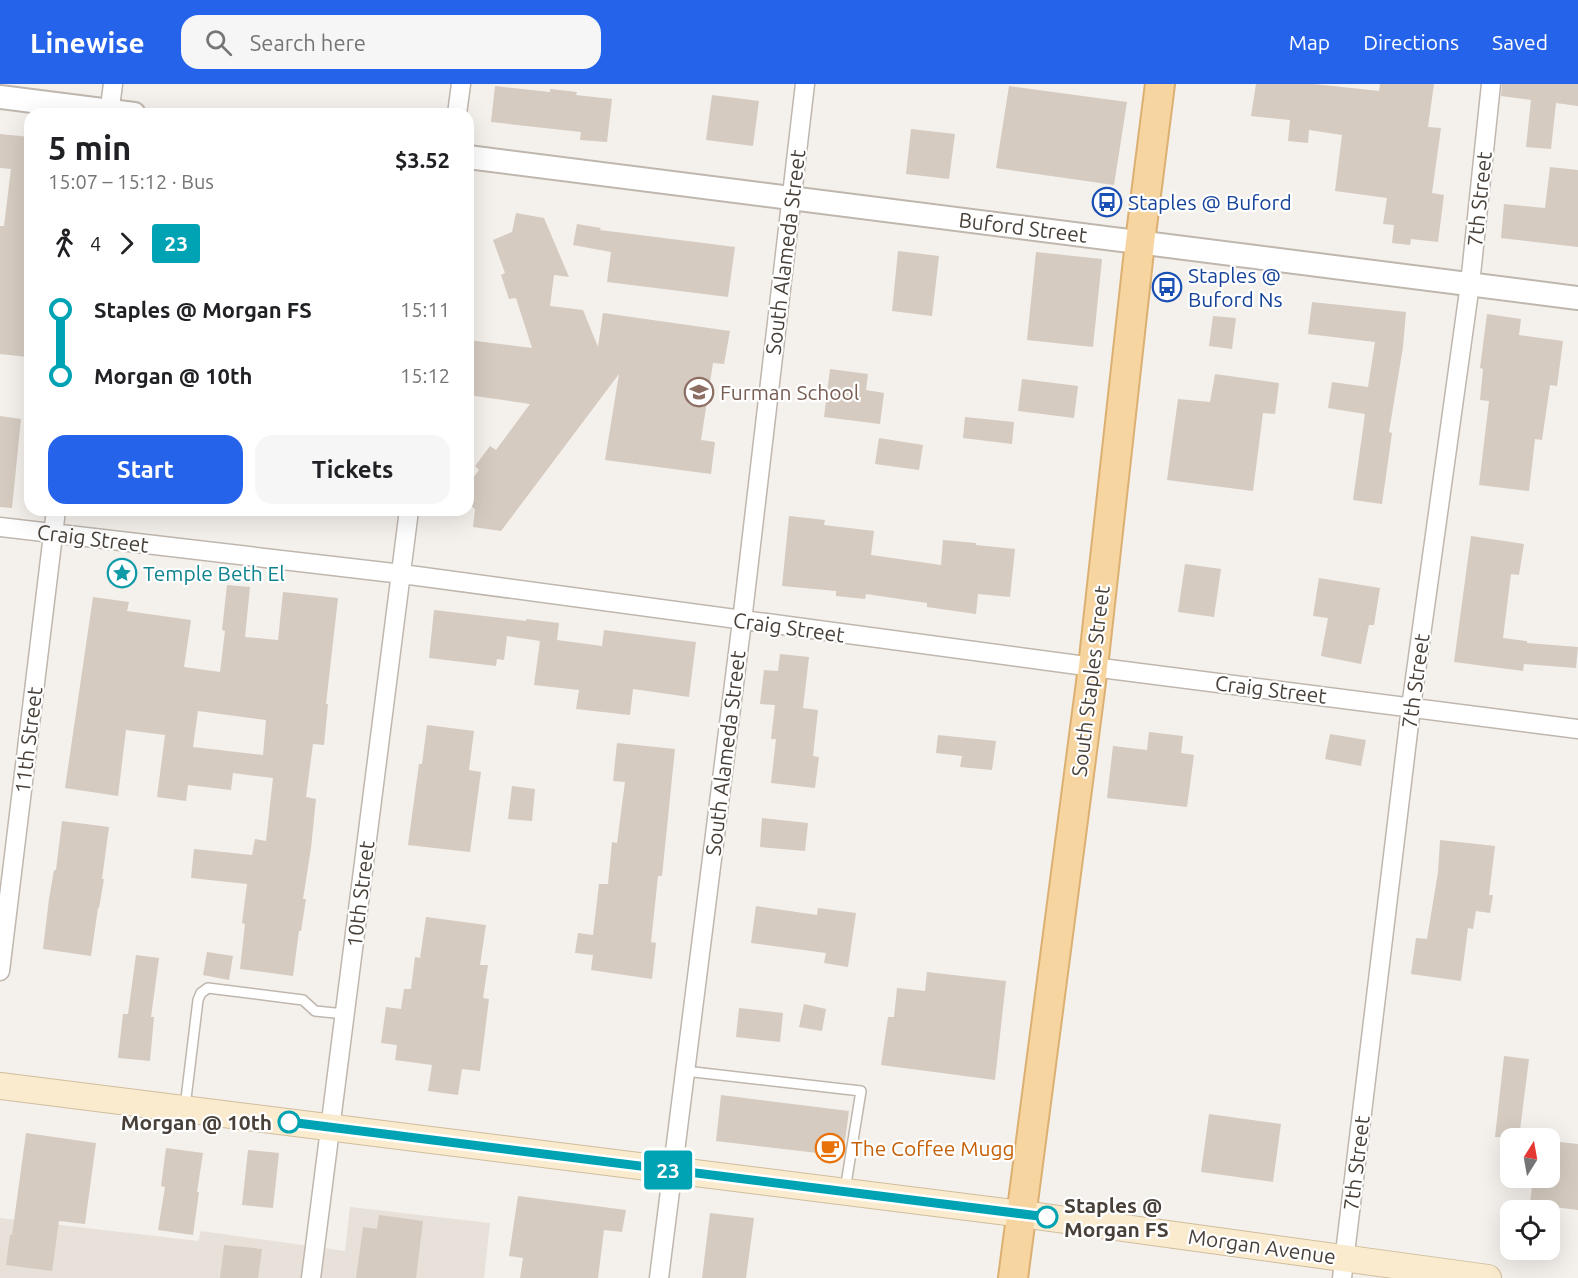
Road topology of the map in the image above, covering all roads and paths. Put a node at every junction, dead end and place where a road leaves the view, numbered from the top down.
1 (113, 84) edge
2 (461, 84) edge
3 (805, 84) edge
4 (1160, 84) edge
5 (1491, 84) edge
6 (0, 97) edge
7 (80, 108) edge
8 (110, 108) edge
9 (458, 108) edge
10 (474, 158) edge
11 (792, 198) junction
12 (1140, 242) junction
13 (1470, 284) junction
14 (1578, 298) edge
15 (55, 516) edge
16 (408, 516) edge
17 (0, 527) edge
18 (53, 534) junction
19 (402, 574) junction
20 (742, 621) junction
21 (1093, 668) junction
22 (1411, 706) junction
23 (1578, 729) edge
24 (0, 971) edge
25 (345, 1014) junction
26 (685, 1071) junction
27 (0, 1086) edge
28 (185, 1109) junction
29 (330, 1128) junction
30 (673, 1171) junction
31 (845, 1192) junction
32 (1022, 1214) junction
33 (1343, 1268) edge
34 (311, 1278) edge
35 (659, 1278) edge
36 (1013, 1278) edge
37 (1488, 1278) edge

1 - 8 street
2 - 9 street
3 - 11 street, South Alameda Street
4 - 12 main road, South Staples Street
5 - 13 street, 7th Street
6 - 7 street
10 - 11 street, Buford Street
11 - 12 street, Buford Street
11 - 20 street, South Alameda Street
12 - 13 street, Buford Street
12 - 21 main road, South Staples Street
13 - 14 street, Buford Street
13 - 22 street, 7th Street
15 - 18 street, 11th Street
16 - 19 street, 10th Street
17 - 18 street, Craig Street
18 - 19 street, Craig Street
18 - 24 street, 11th Street
19 - 20 street, Craig Street
19 - 25 street, 10th Street
20 - 21 street, Craig Street
20 - 26 street, South Alameda Street
21 - 22 street, Craig Street
21 - 32 main road, South Staples Street
22 - 23 street, Craig Street
22 - 33 street, 7th Street
25 - 28 lane
25 - 29 street, 10th Street
26 - 30 street, South Alameda Street
26 - 31 lane
27 - 28 main road, Morgan Avenue
28 - 29 main road, Morgan Avenue
29 - 30 main road, Morgan Avenue
29 - 34 street, 10th Street
30 - 31 main road, Morgan Avenue
30 - 35 street, South Alameda Street
31 - 32 main road, Morgan Avenue
32 - 33 main road, Morgan Avenue
32 - 36 main road, South Staples Street
33 - 37 main road, Morgan Avenue

